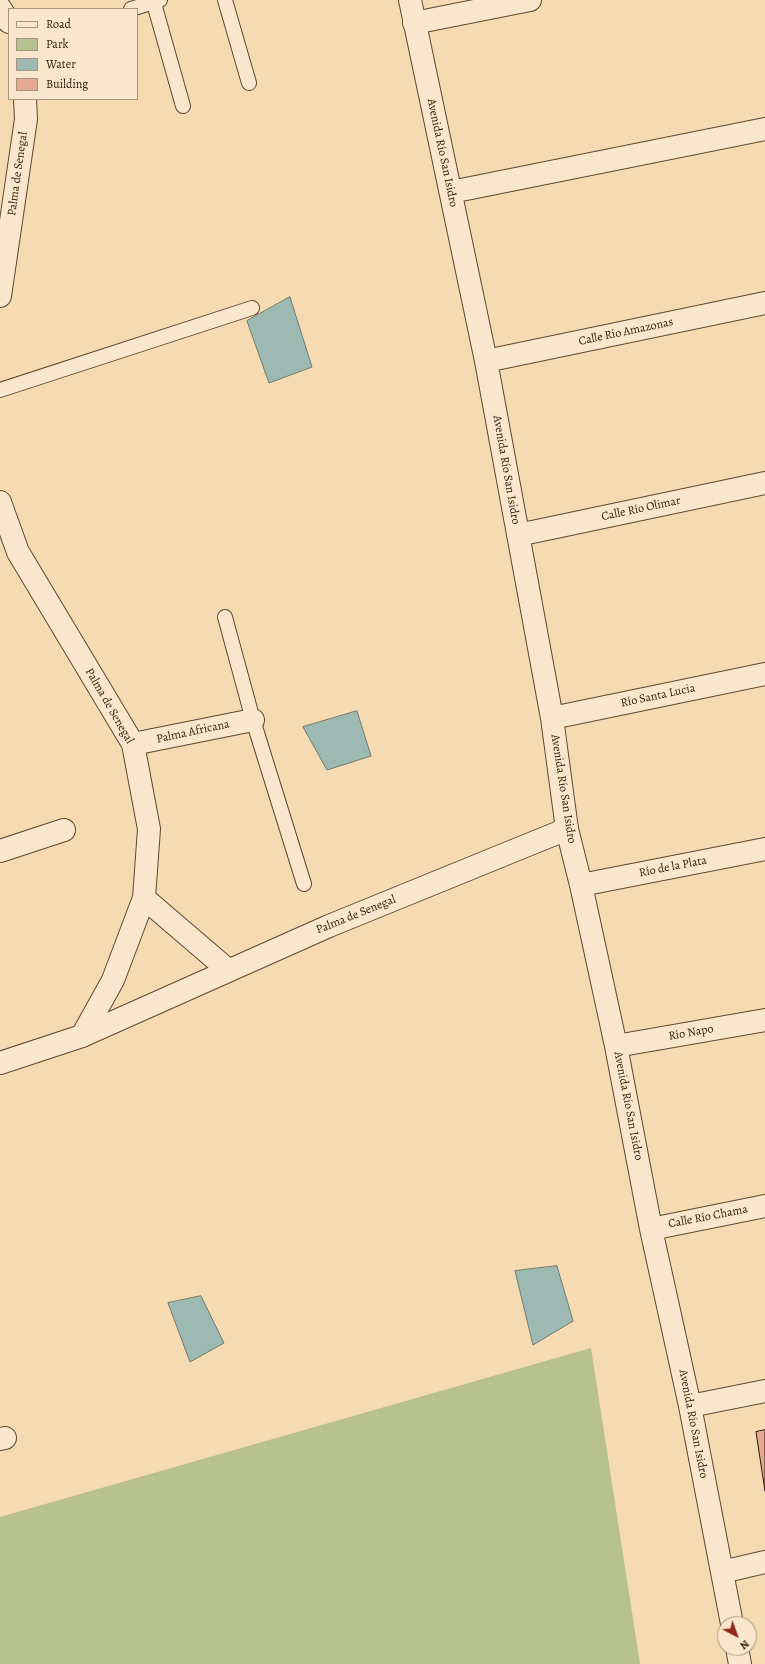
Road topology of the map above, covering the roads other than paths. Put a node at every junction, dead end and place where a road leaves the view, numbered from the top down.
1 (225, 0) edge
2 (410, 0) edge
3 (530, 0) edge
4 (155, 1) edge
5 (0, 8) edge
6 (134, 8) edge
7 (8, 20) edge
8 (414, 23) junction
9 (249, 83) dead end
10 (25, 100) edge
11 (183, 106) dead end
12 (765, 129) edge
13 (451, 192) junction
14 (0, 296) edge
15 (765, 303) edge
16 (252, 308) dead end
17 (486, 361) junction
18 (0, 390) edge
19 (765, 483) edge
20 (0, 502) edge
21 (518, 535) junction
22 (225, 617) dead end
23 (765, 674) edge
24 (552, 718) junction
25 (253, 720) junction
26 (133, 744) junction
27 (567, 829) junction
28 (64, 830) dead end
29 (765, 848) edge
30 (0, 851) edge
31 (304, 884) dead end
32 (581, 885) junction
33 (144, 898) junction
34 (228, 970) junction
35 (765, 1020) edge
36 (82, 1036) junction
37 (616, 1046) junction
38 (0, 1063) edge
39 (765, 1206) edge
40 (651, 1229) junction
41 (765, 1391) edge
42 (690, 1406) junction
43 (765, 1562) edge
44 (722, 1572) junction
45 (730, 1616) edge

1 - 9 lane
2 - 8 street, Avenida Río San Isidro
3 - 8 street
4 - 6 lane
4 - 11 lane
5 - 7 street
8 - 13 street, Avenida Río San Isidro
10 - 14 street, Palma de Senegal
12 - 13 street
13 - 17 street, Avenida Río San Isidro
15 - 17 street, Calle Río Amazonas
16 - 18 lane
17 - 21 street, Avenida Río San Isidro
19 - 21 street, Calle Río Olimar
20 - 26 street, Palma de Senegal
21 - 24 street, Avenida Río San Isidro
22 - 25 lane
23 - 24 street, Río Santa Lucia
24 - 27 street, Avenida Río San Isidro
25 - 26 street, Palma Africana
25 - 31 lane
26 - 33 street, Palma de Senegal
27 - 32 street, Avenida Río San Isidro
27 - 34 street, Palma de Senegal
28 - 30 street
29 - 32 street, Río de la Plata
32 - 37 street, Avenida Río San Isidro
33 - 34 street
33 - 36 street, Palma de Senegal
34 - 36 street, Palma de Senegal
35 - 37 street, Río Napo
36 - 38 street, Palma de Senegal
37 - 40 street, Avenida Río San Isidro
39 - 40 street, Calle Río Chama
40 - 42 street, Avenida Río San Isidro
41 - 42 street
42 - 44 street, Avenida Río San Isidro
43 - 44 street
44 - 45 street, Avenida Río San Isidro

